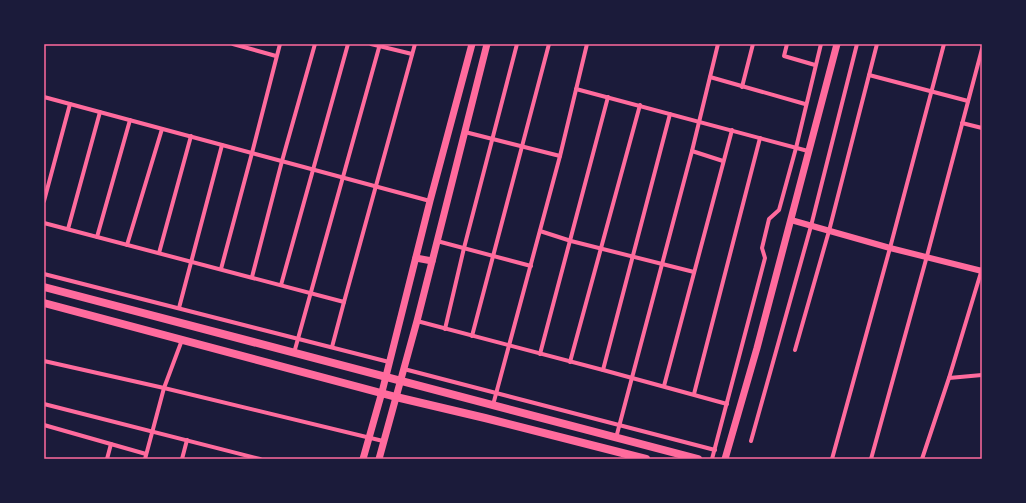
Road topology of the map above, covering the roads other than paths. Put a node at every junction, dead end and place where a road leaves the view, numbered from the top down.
1 (233, 44) edge
2 (280, 44) edge
3 (315, 44) edge
4 (348, 44) edge
5 (371, 44) edge
6 (415, 44) edge
7 (472, 44) edge
8 (487, 44) edge
9 (517, 44) edge
10 (549, 44) edge
11 (587, 44) edge
12 (718, 44) edge
13 (753, 44) edge
14 (787, 44) edge
15 (821, 44) edge
16 (837, 44) edge
17 (857, 44) edge
18 (877, 44) edge
19 (944, 44) edge
20 (380, 45) edge
21 (982, 49) edge
22 (412, 54) junction
23 (276, 56) junction
24 (468, 60) junction
25 (482, 63) junction
26 (815, 65) junction
27 (869, 76) junction
28 (710, 77) junction
29 (742, 87) junction
30 (576, 89) junction
31 (932, 92) junction
32 (44, 96) edge
33 (608, 97) junction
34 (968, 101) junction
35 (70, 104) junction
36 (806, 104) junction
37 (640, 105) junction
38 (100, 112) junction
39 (670, 114) junction
40 (130, 120) junction
41 (699, 121) junction
42 (962, 123) junction
43 (162, 128) junction
44 (982, 128) edge
45 (732, 130) junction
46 (465, 132) junction
47 (190, 136) junction
48 (760, 138) junction
49 (493, 139) junction
50 (222, 145) junction
51 (522, 147) junction
52 (796, 148) junction
53 (692, 151) junction
54 (808, 151) junction
55 (252, 153) junction
56 (560, 156) junction
57 (282, 161) junction
58 (723, 161) junction
59 (313, 170) junction
60 (343, 178) junction
61 (376, 187) junction
62 (44, 201) edge
63 (430, 201) junction
64 (791, 220) junction
65 (44, 223) edge
66 (811, 226) junction
67 (68, 229) junction
68 (540, 231) junction
69 (829, 231) junction
70 (97, 237) junction
71 (437, 241) junction
72 (571, 241) junction
73 (127, 245) junction
74 (464, 248) junction
75 (890, 248) junction
76 (602, 249) junction
77 (159, 253) junction
78 (493, 256) junction
79 (927, 256) junction
80 (632, 257) junction
81 (416, 258) junction
82 (432, 261) junction
83 (191, 262) junction
84 (661, 264) junction
85 (531, 266) junction
86 (221, 269) junction
87 (982, 270) edge
88 (694, 272) junction
89 (44, 274) edge
90 (252, 277) junction
91 (281, 285) junction
92 (44, 287) edge
93 (310, 293) junction
94 (344, 302) junction
95 (44, 303) edge
96 (179, 308) junction
97 (417, 321) junction
98 (445, 329) junction
99 (472, 336) junction
100 (298, 338) junction
101 (182, 340) junction
102 (509, 346) junction
103 (332, 347) junction
104 (795, 350) dead end
105 (294, 353) junction
106 (540, 354) junction
107 (44, 361) edge
108 (389, 362) junction
109 (570, 362) junction
110 (404, 369) junction
111 (603, 370) junction
112 (982, 375) edge
113 (386, 376) junction
114 (632, 378) junction
115 (950, 378) junction
116 (401, 380) junction
117 (664, 386) junction
118 (164, 388) junction
119 (382, 392) junction
120 (496, 392) junction
121 (694, 394) junction
122 (396, 397) junction
123 (44, 404) edge
124 (727, 404) junction
125 (493, 405) junction
126 (620, 425) junction
127 (44, 426) edge
128 (152, 431) junction
129 (369, 437) junction
130 (616, 438) junction
131 (187, 440) junction
132 (383, 441) junction
133 (751, 441) dead end
134 (111, 444) junction
135 (715, 450) junction
136 (146, 454) junction
137 (107, 459) edge
138 (145, 459) edge
139 (182, 459) edge
140 (260, 459) edge
141 (363, 459) edge
142 (379, 459) edge
143 (646, 459) edge
144 (698, 459) edge
145 (712, 459) edge
146 (725, 459) edge
147 (832, 459) edge
148 (871, 459) edge
149 (922, 459) edge

1 - 23 street
2 - 23 street
3 - 57 street
4 - 59 street
5 - 20 street
6 - 22 street
7 - 24 main road
8 - 25 main road
9 - 49 street
10 - 51 street
11 - 30 street
12 - 28 street
13 - 29 street
14 - 26 street
15 - 26 street
16 - 54 main road
17 - 66 street
18 - 27 street
19 - 31 street
20 - 22 street
20 - 60 street
21 - 34 street
22 - 61 street
23 - 55 street
24 - 25 main road
24 - 63 main road
25 - 46 main road
26 - 36 street
27 - 31 street
27 - 69 street
28 - 29 street
28 - 41 street
29 - 36 street
30 - 33 street
30 - 56 street
31 - 34 street
31 - 75 street
32 - 35 street
33 - 37 street
33 - 72 street
34 - 42 street
35 - 38 street
35 - 62 street
36 - 52 street
37 - 39 street
37 - 76 street
38 - 40 street
38 - 67 street
39 - 41 street
39 - 80 street
40 - 43 street
40 - 70 street
41 - 45 street
41 - 53 street
42 - 44 street
42 - 79 street
43 - 47 street
43 - 73 street
45 - 48 street
45 - 58 street
46 - 49 street
46 - 71 main road
47 - 50 street
47 - 77 street
48 - 52 street
48 - 121 street
49 - 51 street
49 - 74 street
50 - 55 street
50 - 83 street
51 - 56 street
51 - 78 street
52 - 54 street
52 - 124 street
53 - 58 street
53 - 84 street
54 - 64 main road
55 - 57 street
55 - 86 street
56 - 68 street
57 - 59 street
57 - 90 street
58 - 88 street
59 - 60 street
59 - 91 street
60 - 61 street
60 - 93 street
61 - 63 street
61 - 94 street
63 - 81 main road
64 - 66 street
64 - 146 main road
65 - 67 street
66 - 69 street
66 - 133 street
67 - 70 street
68 - 72 street
68 - 85 street
69 - 75 street
69 - 104 street
70 - 73 street
71 - 74 street
71 - 82 main road
72 - 76 street
72 - 106 street
73 - 77 street
74 - 78 street
74 - 98 street
75 - 79 street
75 - 147 street
76 - 80 street
76 - 109 street
77 - 83 street
78 - 85 street
78 - 99 street
79 - 87 street
79 - 148 street
80 - 84 street
80 - 111 street
81 - 82 main road
81 - 108 main road
82 - 97 main road
83 - 86 street
83 - 96 street
84 - 88 street
84 - 114 street
85 - 102 street
86 - 90 street
87 - 115 street
88 - 117 street
89 - 96 street
90 - 91 street
91 - 93 street
92 - 105 main road
93 - 94 street
93 - 100 street
94 - 103 street
95 - 101 main road
96 - 100 street
97 - 98 street
97 - 110 main road
98 - 99 street
99 - 102 street
100 - 103 street
100 - 105 street
101 - 118 street
101 - 119 main road
102 - 106 street
102 - 120 street
103 - 108 street
105 - 113 main road
106 - 109 street
107 - 118 street
108 - 113 main road
109 - 111 street
110 - 116 main road
110 - 120 street
111 - 114 street
112 - 115 street
113 - 116 main road
113 - 119 main road
114 - 117 street
114 - 126 street
115 - 149 street
116 - 122 main road
116 - 125 main road
117 - 121 street
118 - 128 street
118 - 129 street
119 - 122 main road
119 - 129 main road
120 - 125 street
120 - 126 street
121 - 124 street
122 - 132 main road
122 - 143 main road
123 - 128 street
124 - 135 street
125 - 130 main road
126 - 130 street
126 - 135 street
127 - 134 street
128 - 131 street
128 - 136 street
129 - 132 street
129 - 141 main road
130 - 144 main road
131 - 139 street
131 - 140 street
132 - 142 main road
134 - 136 street
134 - 137 street
135 - 145 street
136 - 138 street

